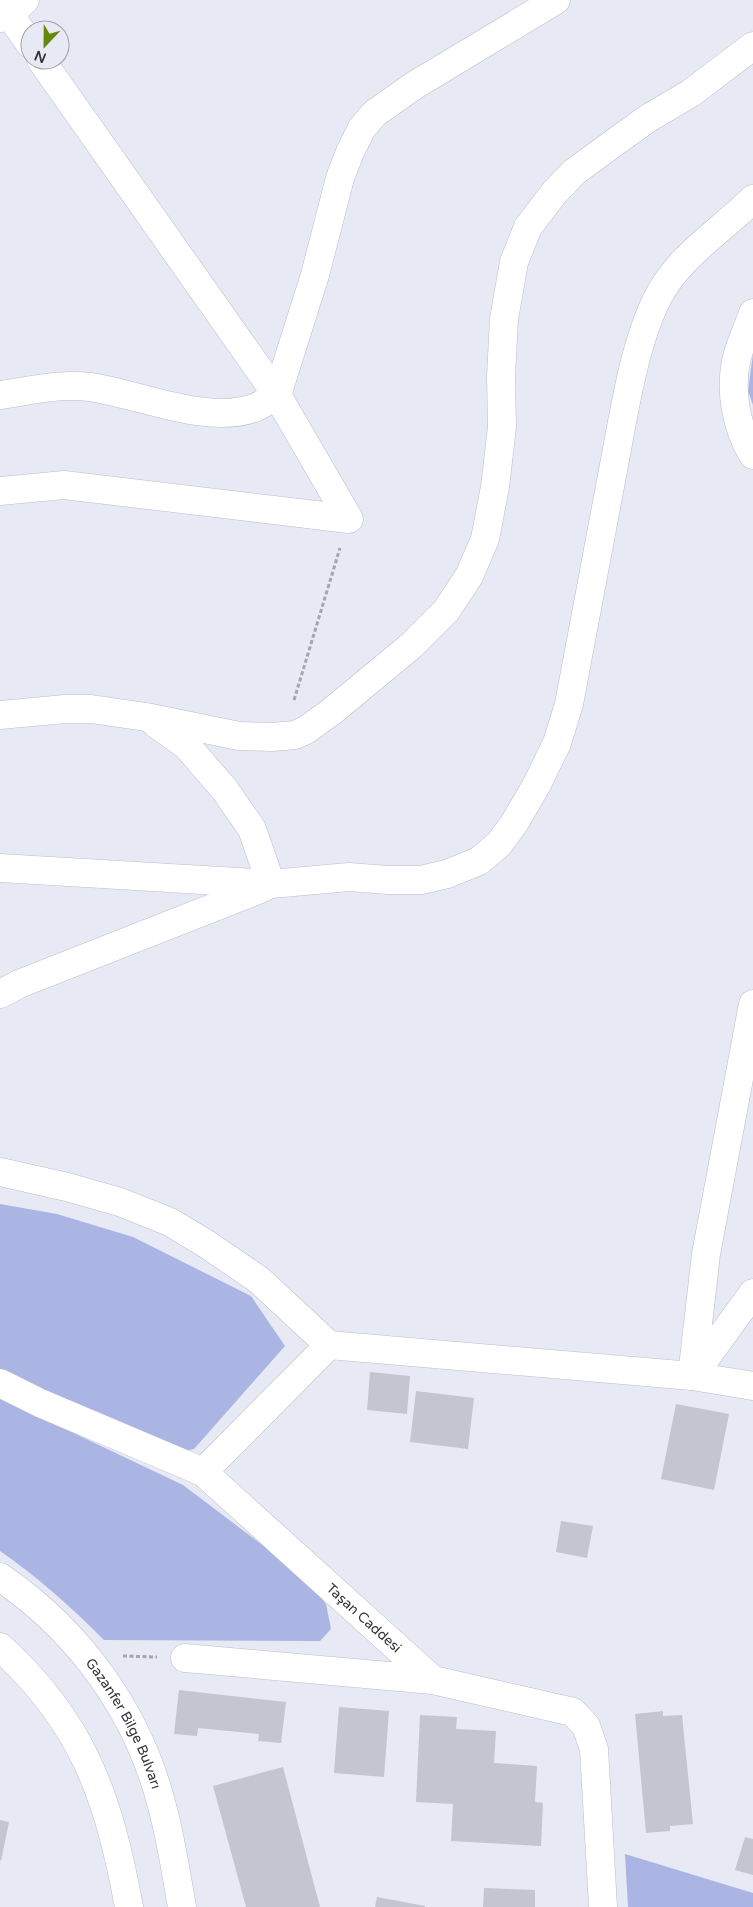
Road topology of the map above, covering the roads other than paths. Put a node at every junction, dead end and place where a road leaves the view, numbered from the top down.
1 (556, 0) edge
2 (9, 8) edge
3 (20, 27) edge
4 (753, 46) edge
5 (48, 70) edge
6 (753, 199) edge
7 (753, 313) edge
8 (0, 395) edge
9 (277, 395) junction
10 (753, 455) edge
11 (0, 491) edge
12 (0, 716) edge
13 (146, 716) junction
14 (0, 868) edge
15 (271, 884) junction
16 (0, 994) edge
17 (753, 1004) edge
18 (0, 1172) edge
19 (753, 1292) edge
20 (329, 1345) junction
21 (692, 1376) junction
22 (0, 1383) edge
23 (753, 1386) edge
24 (203, 1472) junction
25 (0, 1577) edge
26 (0, 1647) edge
27 (185, 1658) road end
28 (433, 1680) junction
29 (129, 1907) edge
30 (182, 1907) edge
31 (603, 1907) edge

1 - 9 street
2 - 3 street
4 - 13 street
5 - 9 street
6 - 15 street
7 - 10 street
8 - 9 street
9 - 11 street
12 - 13 street
13 - 15 street
14 - 15 street
15 - 16 street
17 - 21 street
18 - 20 street
19 - 21 street
20 - 21 street
20 - 24 street
21 - 23 street
22 - 24 street, Taşan Caddesi
24 - 28 street, Taşan Caddesi
25 - 30 street, Gazanfer Bilge Bulvarı
26 - 29 street
27 - 28 street
28 - 31 street, Taşan Caddesi

